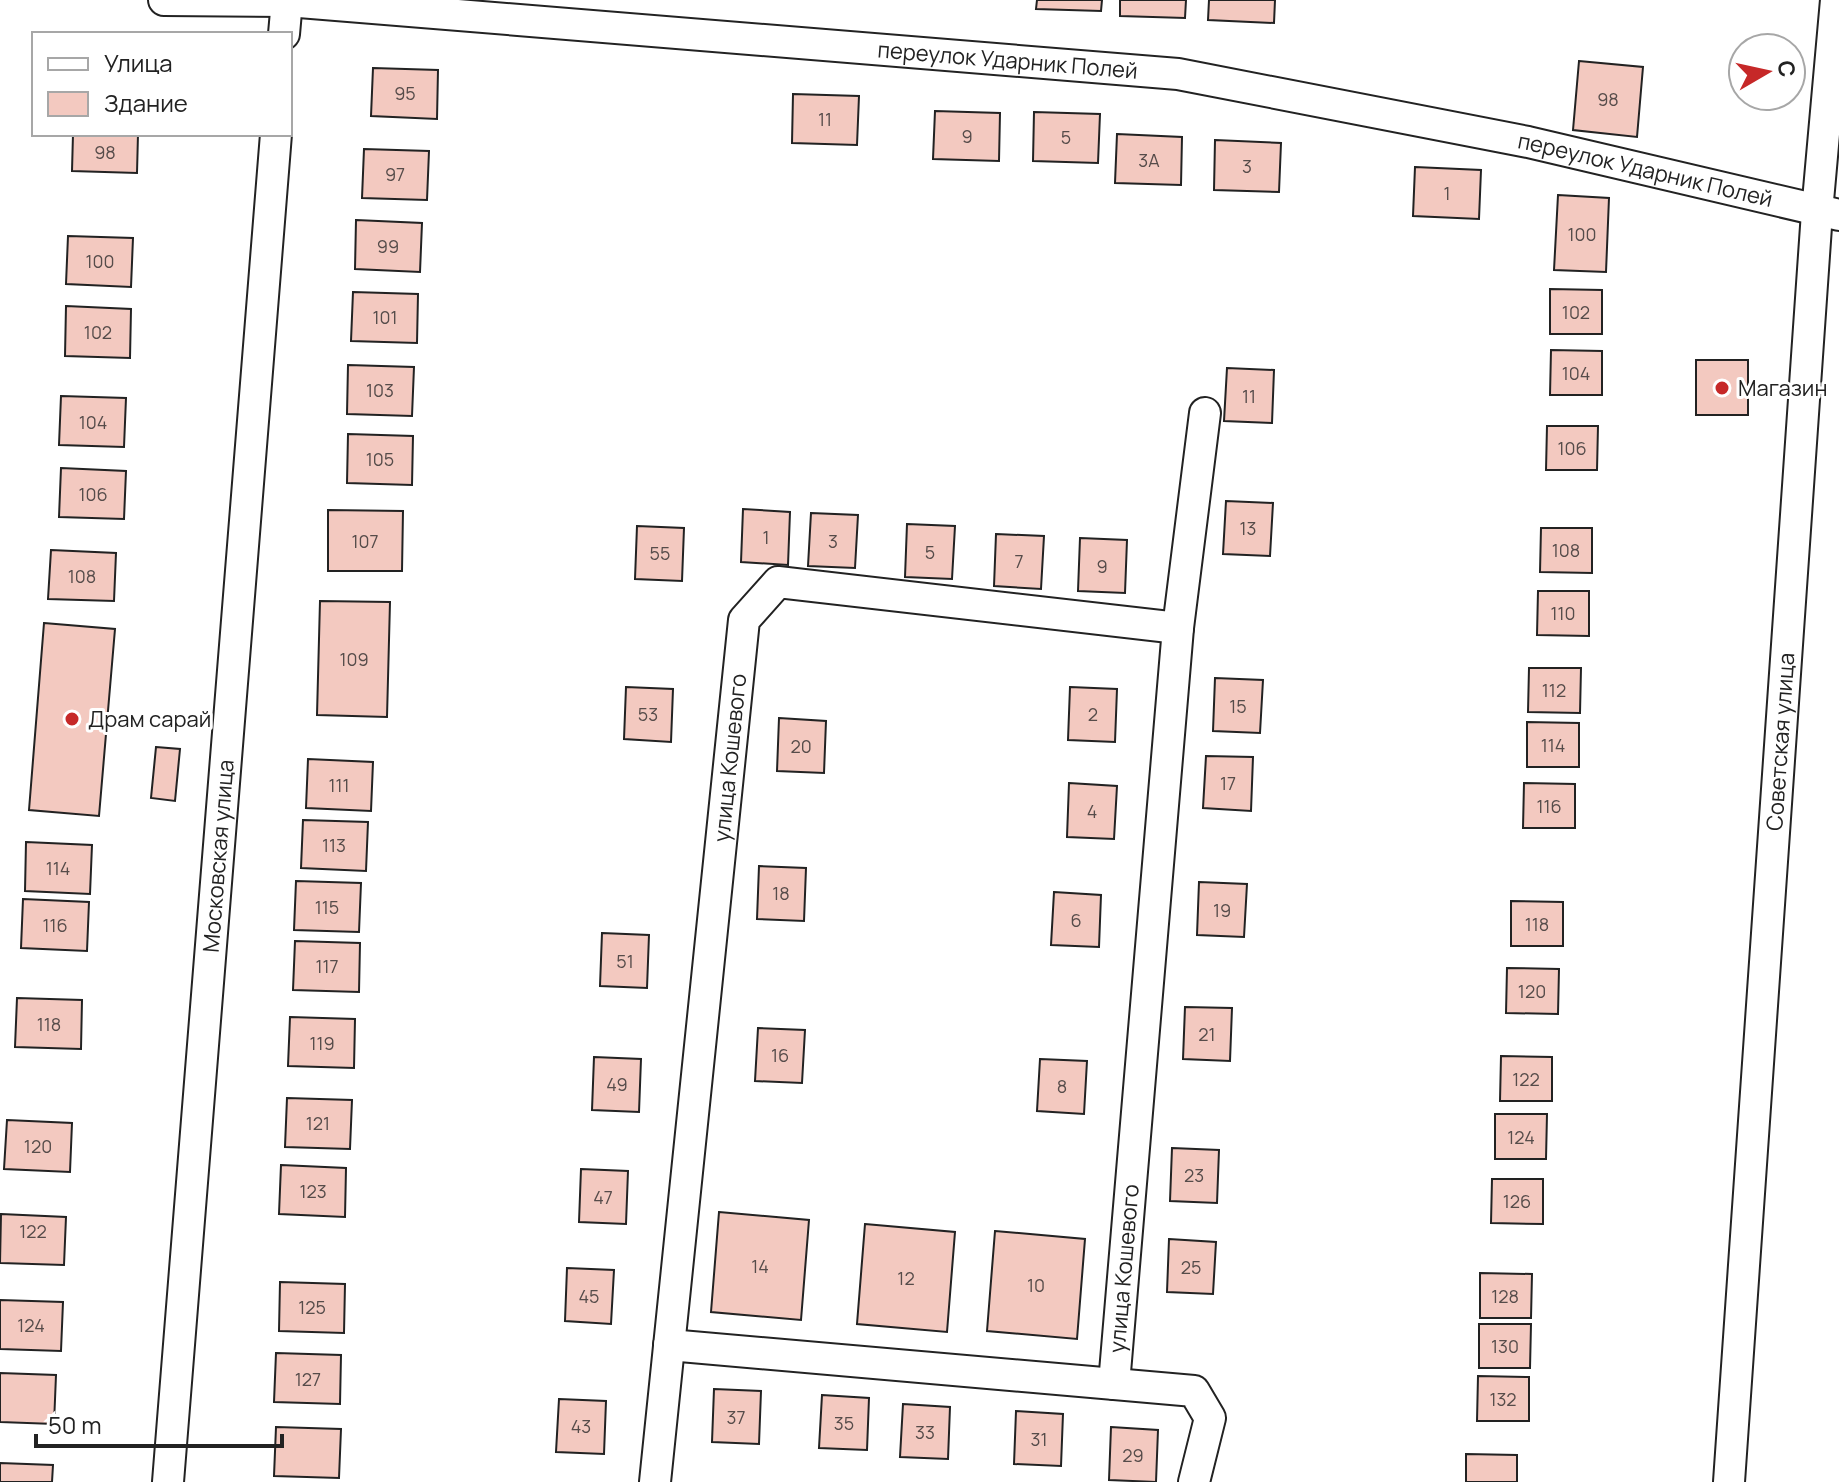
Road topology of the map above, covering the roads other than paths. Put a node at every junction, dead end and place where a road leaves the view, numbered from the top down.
1 (164, 0) edge
2 (1836, 0) edge
3 (287, 1) edge
4 (284, 32) edge
5 (276, 136) edge
6 (1828, 213) edge
7 (1205, 413) dead end
8 (1178, 628) junction
9 (669, 1345) junction
10 (1114, 1384) junction
11 (168, 1482) edge
12 (655, 1482) edge
13 (1194, 1482) edge
14 (1729, 1482) edge

1 - 3 street, переулок Ударник Полей
2 - 6 street, Советская улица
3 - 4 street
3 - 6 street, переулок Ударник Полей
5 - 11 street, Московская улица
6 - 14 street, Советская улица
7 - 8 street, улица Кошевого
8 - 9 street, улица Кошевого
8 - 10 street, улица Кошевого
9 - 10 street, улица Кошевого
9 - 12 street, улица Кошевого
10 - 13 street, улица Кошевого

